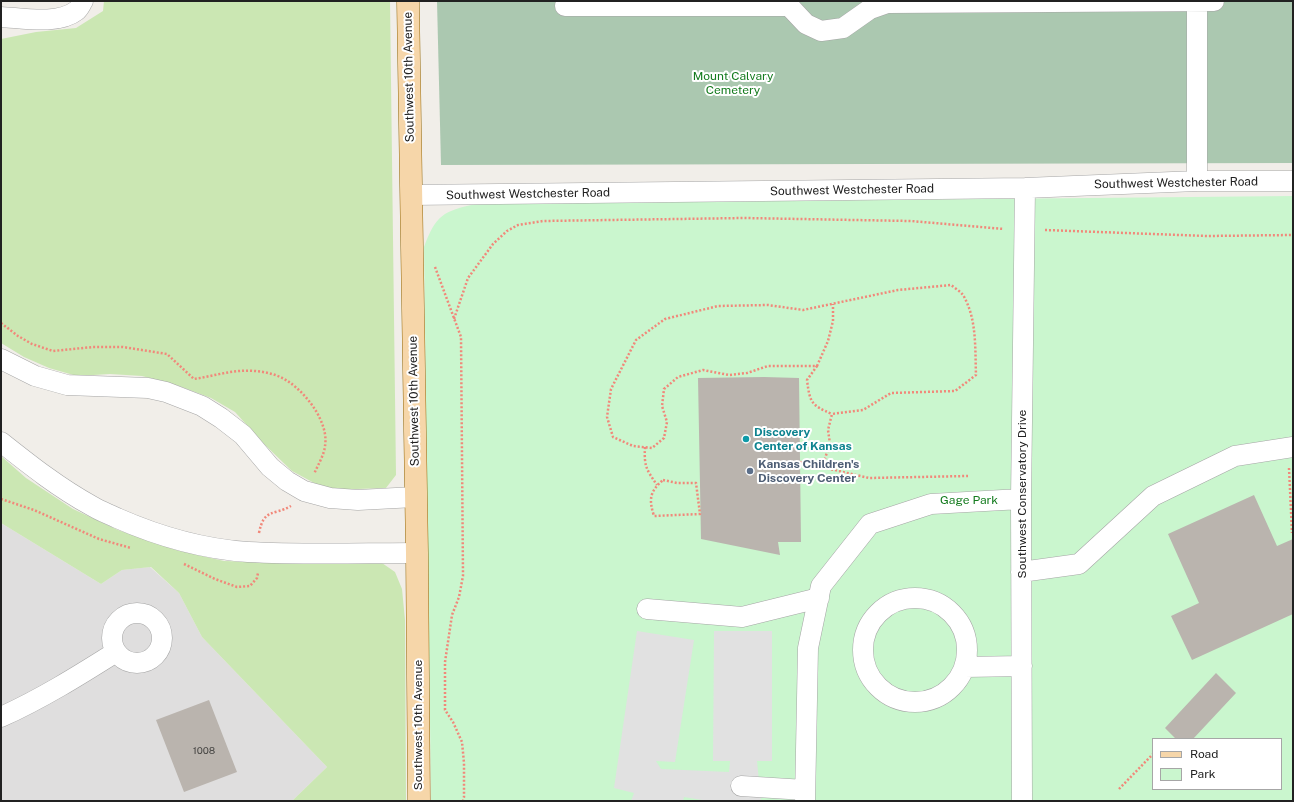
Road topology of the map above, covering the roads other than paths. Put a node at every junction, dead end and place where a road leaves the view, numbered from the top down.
1 (83, 1) edge
2 (408, 1) edge
3 (1197, 1) edge
4 (1214, 1) edge
5 (882, 2) edge
6 (1021, 2) edge
7 (791, 4) edge
8 (565, 6) dead end
9 (1, 17) edge
10 (1197, 181) junction
11 (1293, 181) edge
12 (1025, 188) junction
13 (411, 195) junction
14 (1, 359) edge
15 (1, 442) edge
16 (1289, 447) edge
17 (415, 497) junction
18 (1021, 500) junction
19 (417, 553) junction
20 (1021, 572) junction
21 (819, 598) junction
22 (648, 609) dead end
23 (116, 652) dead end
24 (1022, 666) junction
25 (965, 667) junction
26 (1, 717) edge
27 (741, 786) dead end
28 (805, 796) edge
29 (419, 801) edge
30 (1022, 801) edge

1 - 9 street
2 - 13 main road, Southwest 10th Avenue
3 - 4 street
3 - 6 street
3 - 10 street
5 - 6 street
5 - 7 street
7 - 8 street
10 - 11 street, Southwest Westchester Road
10 - 12 street, Southwest Westchester Road
12 - 13 street, Southwest Westchester Road
12 - 18 street, Southwest Conservatory Drive
13 - 17 main road, Southwest 10th Avenue
14 - 17 street
15 - 19 street
16 - 20 street
17 - 19 main road, Southwest 10th Avenue
18 - 20 street, Southwest Conservatory Drive
18 - 21 street
19 - 29 main road, Southwest 10th Avenue
20 - 24 street, Southwest Conservatory Drive
21 - 22 street
21 - 28 street
23 - 26 street
24 - 25 street
24 - 30 street, Southwest Conservatory Drive
25 - 25 street
27 - 28 street

